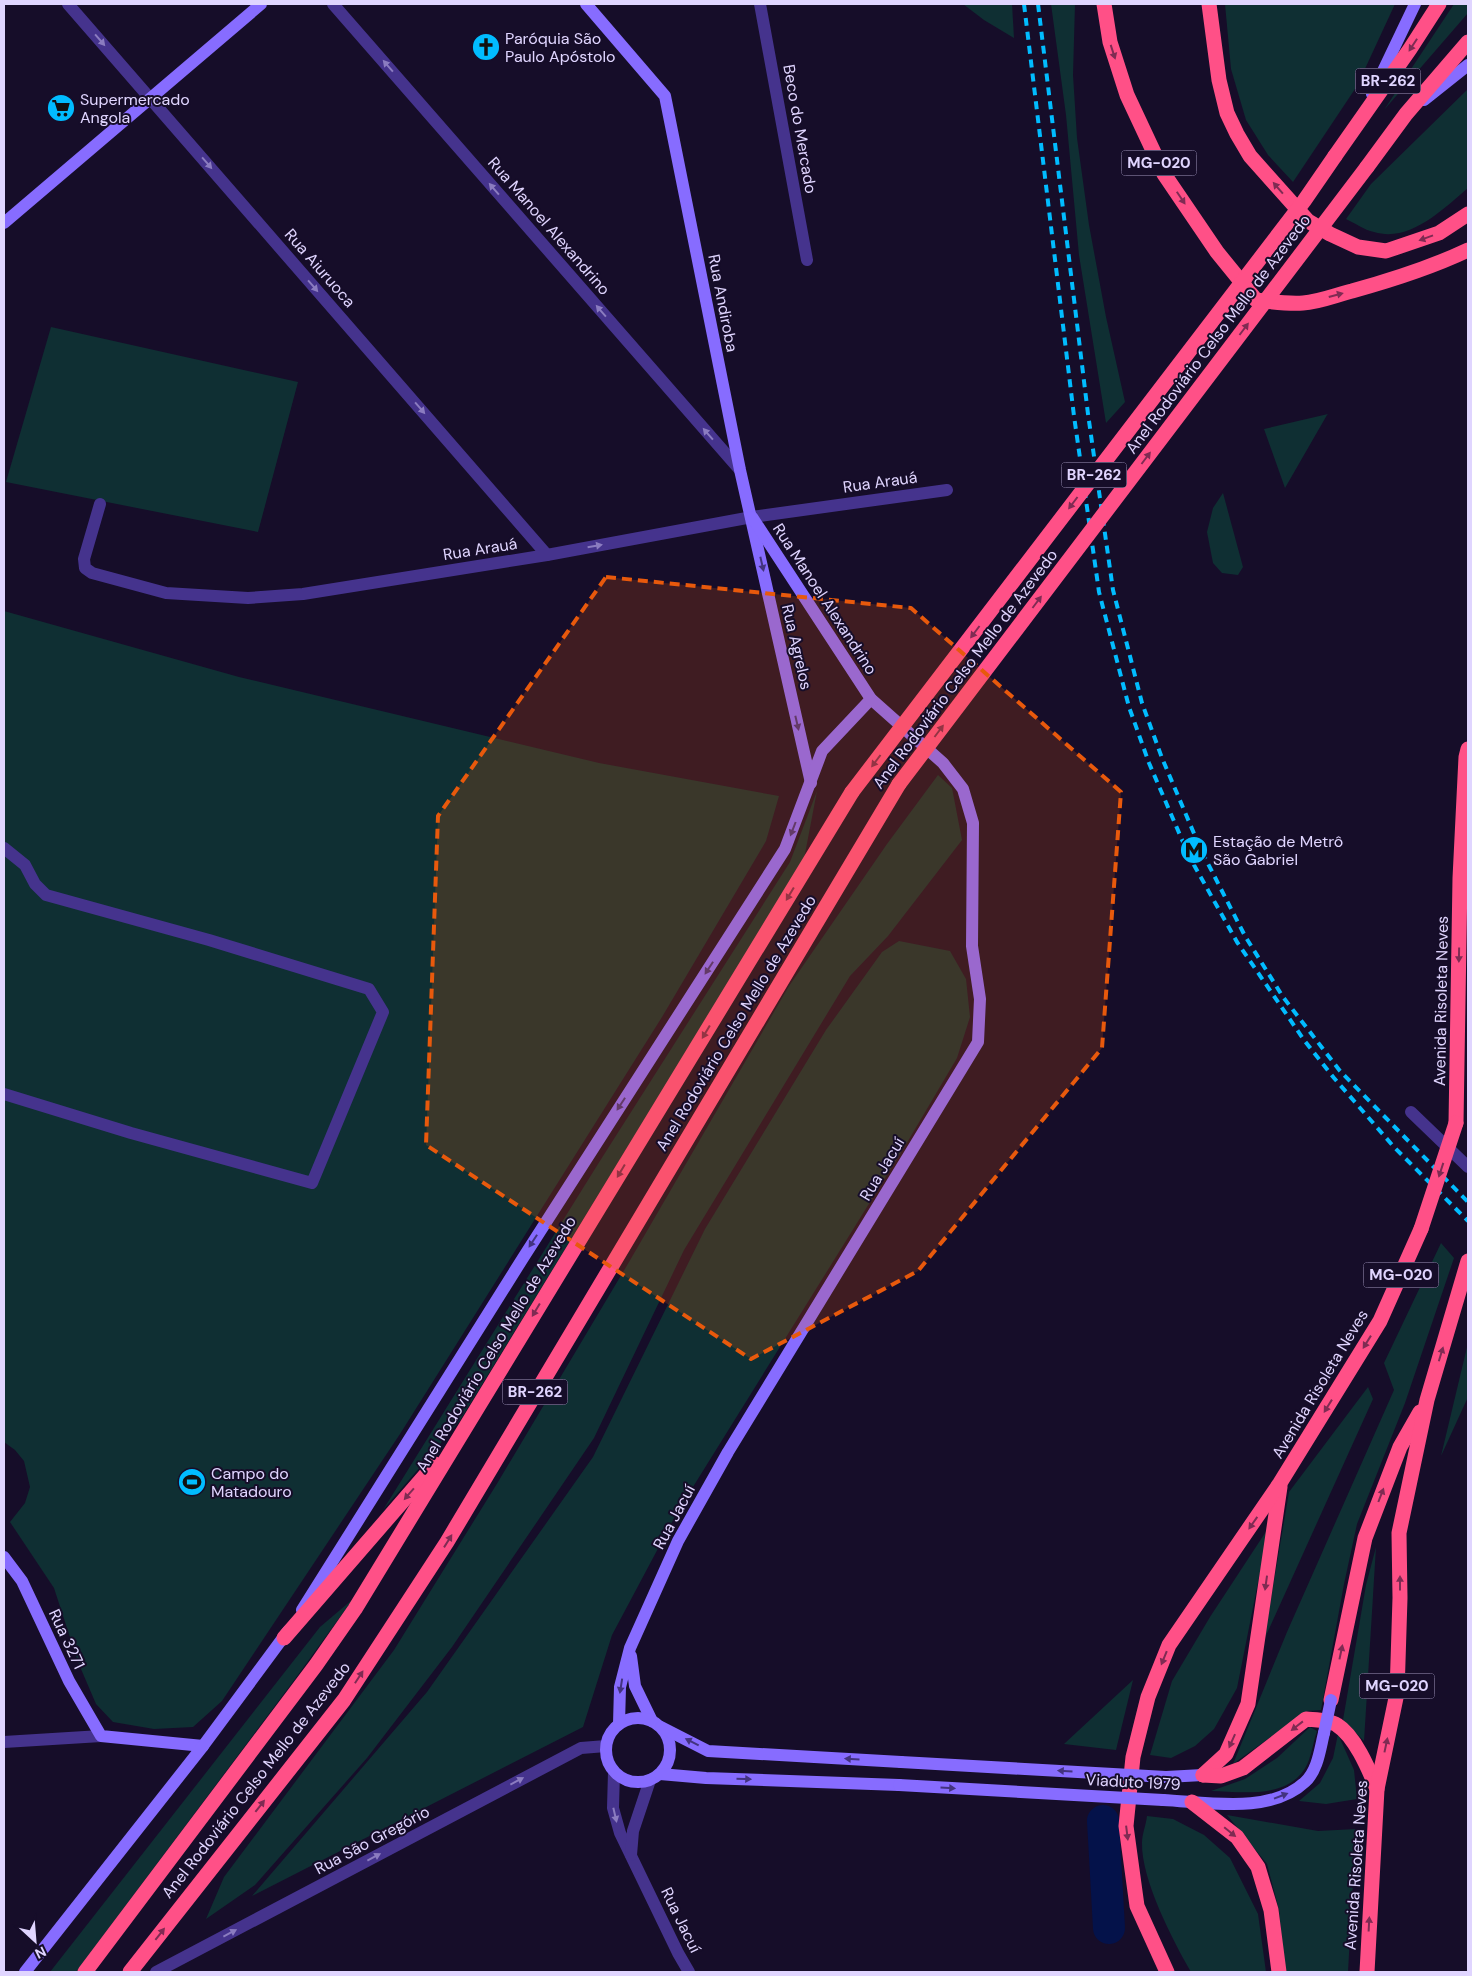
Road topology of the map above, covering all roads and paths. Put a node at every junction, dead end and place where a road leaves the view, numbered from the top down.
1 (68, 4) edge
2 (261, 4) edge
3 (333, 4) edge
4 (586, 4) edge
5 (760, 4) edge
6 (1104, 4) edge
7 (1209, 4) edge
8 (1415, 4) edge
9 (1439, 4) edge
10 (1468, 42) edge
11 (1468, 65) edge
12 (151, 99) junction
13 (1406, 114) junction
14 (1362, 117) junction
15 (1468, 214) edge
16 (4, 223) edge
17 (1468, 250) edge
18 (807, 260) dead end
19 (740, 470) junction
20 (947, 490) dead end
21 (100, 504) dead end
22 (752, 517) junction
23 (547, 555) junction
24 (871, 700) junction
25 (1468, 749) edge
26 (811, 784) junction
27 (4, 848) edge
28 (4, 1094) edge
29 (1411, 1112) dead end
30 (1468, 1167) edge
31 (1467, 1266) edge
32 (1426, 1400) junction
33 (464, 1431) junction
34 (1280, 1483) junction
35 (4, 1557) edge
36 (284, 1638) junction
37 (630, 1648) junction
38 (1331, 1700) joint
39 (619, 1724) junction
40 (657, 1724) junction
41 (101, 1736) junction
42 (4, 1742) edge
43 (203, 1746) junction
44 (606, 1746) junction
45 (614, 1772) junction
46 (1203, 1775) junction
47 (655, 1777) junction
48 (1377, 1789) junction
49 (1192, 1802) junction
50 (631, 1855) junction
51 (178, 1961) junction
52 (25, 1972) edge
53 (85, 1972) edge
54 (130, 1972) edge
55 (156, 1972) edge
56 (170, 1972) edge
57 (689, 1972) edge
58 (1167, 1972) edge
59 (1278, 1972) edge
60 (1367, 1972) edge

1 -> 12 street, Rua Aiuruoca
2 - 12 street
19 -> 3 street, Rua Manoel Alexandrino
4 - 19 street, Rua Andiroba
5 - 18 street, Beco do Mercado
6 -> 17 highway, MG-020
15 -> 7 highway
8 - 14 street, Anel Rodoviário Celso Mello de Azevedo / BR-262
9 -> 14 highway, Anel Rodoviário Celso Mello de Azevedo / BR-262
10 - 13 highway, Anel Rodoviário Celso Mello de Azevedo / BR-262
11 - 13 street, Anel Rodoviário Celso Mello de Azevedo / BR-262
12 - 16 street
12 -> 23 street, Rua Aiuruoca
54 -> 13 highway, Anel Rodoviário Celso Mello de Azevedo / BR-262, bridge
14 -> 33 highway, Anel Rodoviário Celso Mello de Azevedo / BR-262, bridge
19 - 22 street, Rua Andiroba
20 - 22 street, Rua Arauá
21 - 23 street, Rua Arauá
23 -> 22 street, Rua Arauá
22 - 24 street, Rua Manoel Alexandrino
22 -> 26 street, Rua Agrelos
24 - 26 street, Anel Rodoviário Celso Mello de Azevedo
24 - 37 street, Rua Jacuí
25 -> 34 highway, Avenida Risoleta Neves / MG-020, bridge
26 -> 36 street, Anel Rodoviário Celso Mello de Azevedo
27 - 28 street
29 - 30 street
32 -> 31 highway, Avenida Risoleta Neves / MG-020
38 -> 32 highway
48 -> 32 highway, Avenida Risoleta Neves / MG-020
33 -> 36 highway
33 - 53 highway, Anel Rodoviário Celso Mello de Azevedo / BR-262
34 -> 46 highway
34 -> 58 highway, Avenida Risoleta Neves / MG-020
35 - 41 street, Rua 3271
36 - 43 street, Anel Rodoviário Celso Mello de Azevedo
37 -> 39 street, Rua Jacuí
37 - 40 street
49 -> 38 street, Viaduto 1979, bridge
39 - 40 street
39 - 44 street
46 -> 40 street, Viaduto 1979, bridge
40 - 47 street
41 - 42 street
41 - 43 street
43 - 52 street, Anel Rodoviário Celso Mello de Azevedo
44 - 45 street
51 -> 44 street, Rua São Gregório
45 - 47 street
45 -> 50 street, Rua Jacuí
48 -> 46 highway
47 -> 49 street, Viaduto 1979, bridge
47 - 50 street
60 -> 48 highway, Avenida Risoleta Neves / MG-020
49 -> 59 highway
50 - 57 street, Rua Jacuí
51 - 55 street, Rua São Gregório
51 - 56 street

